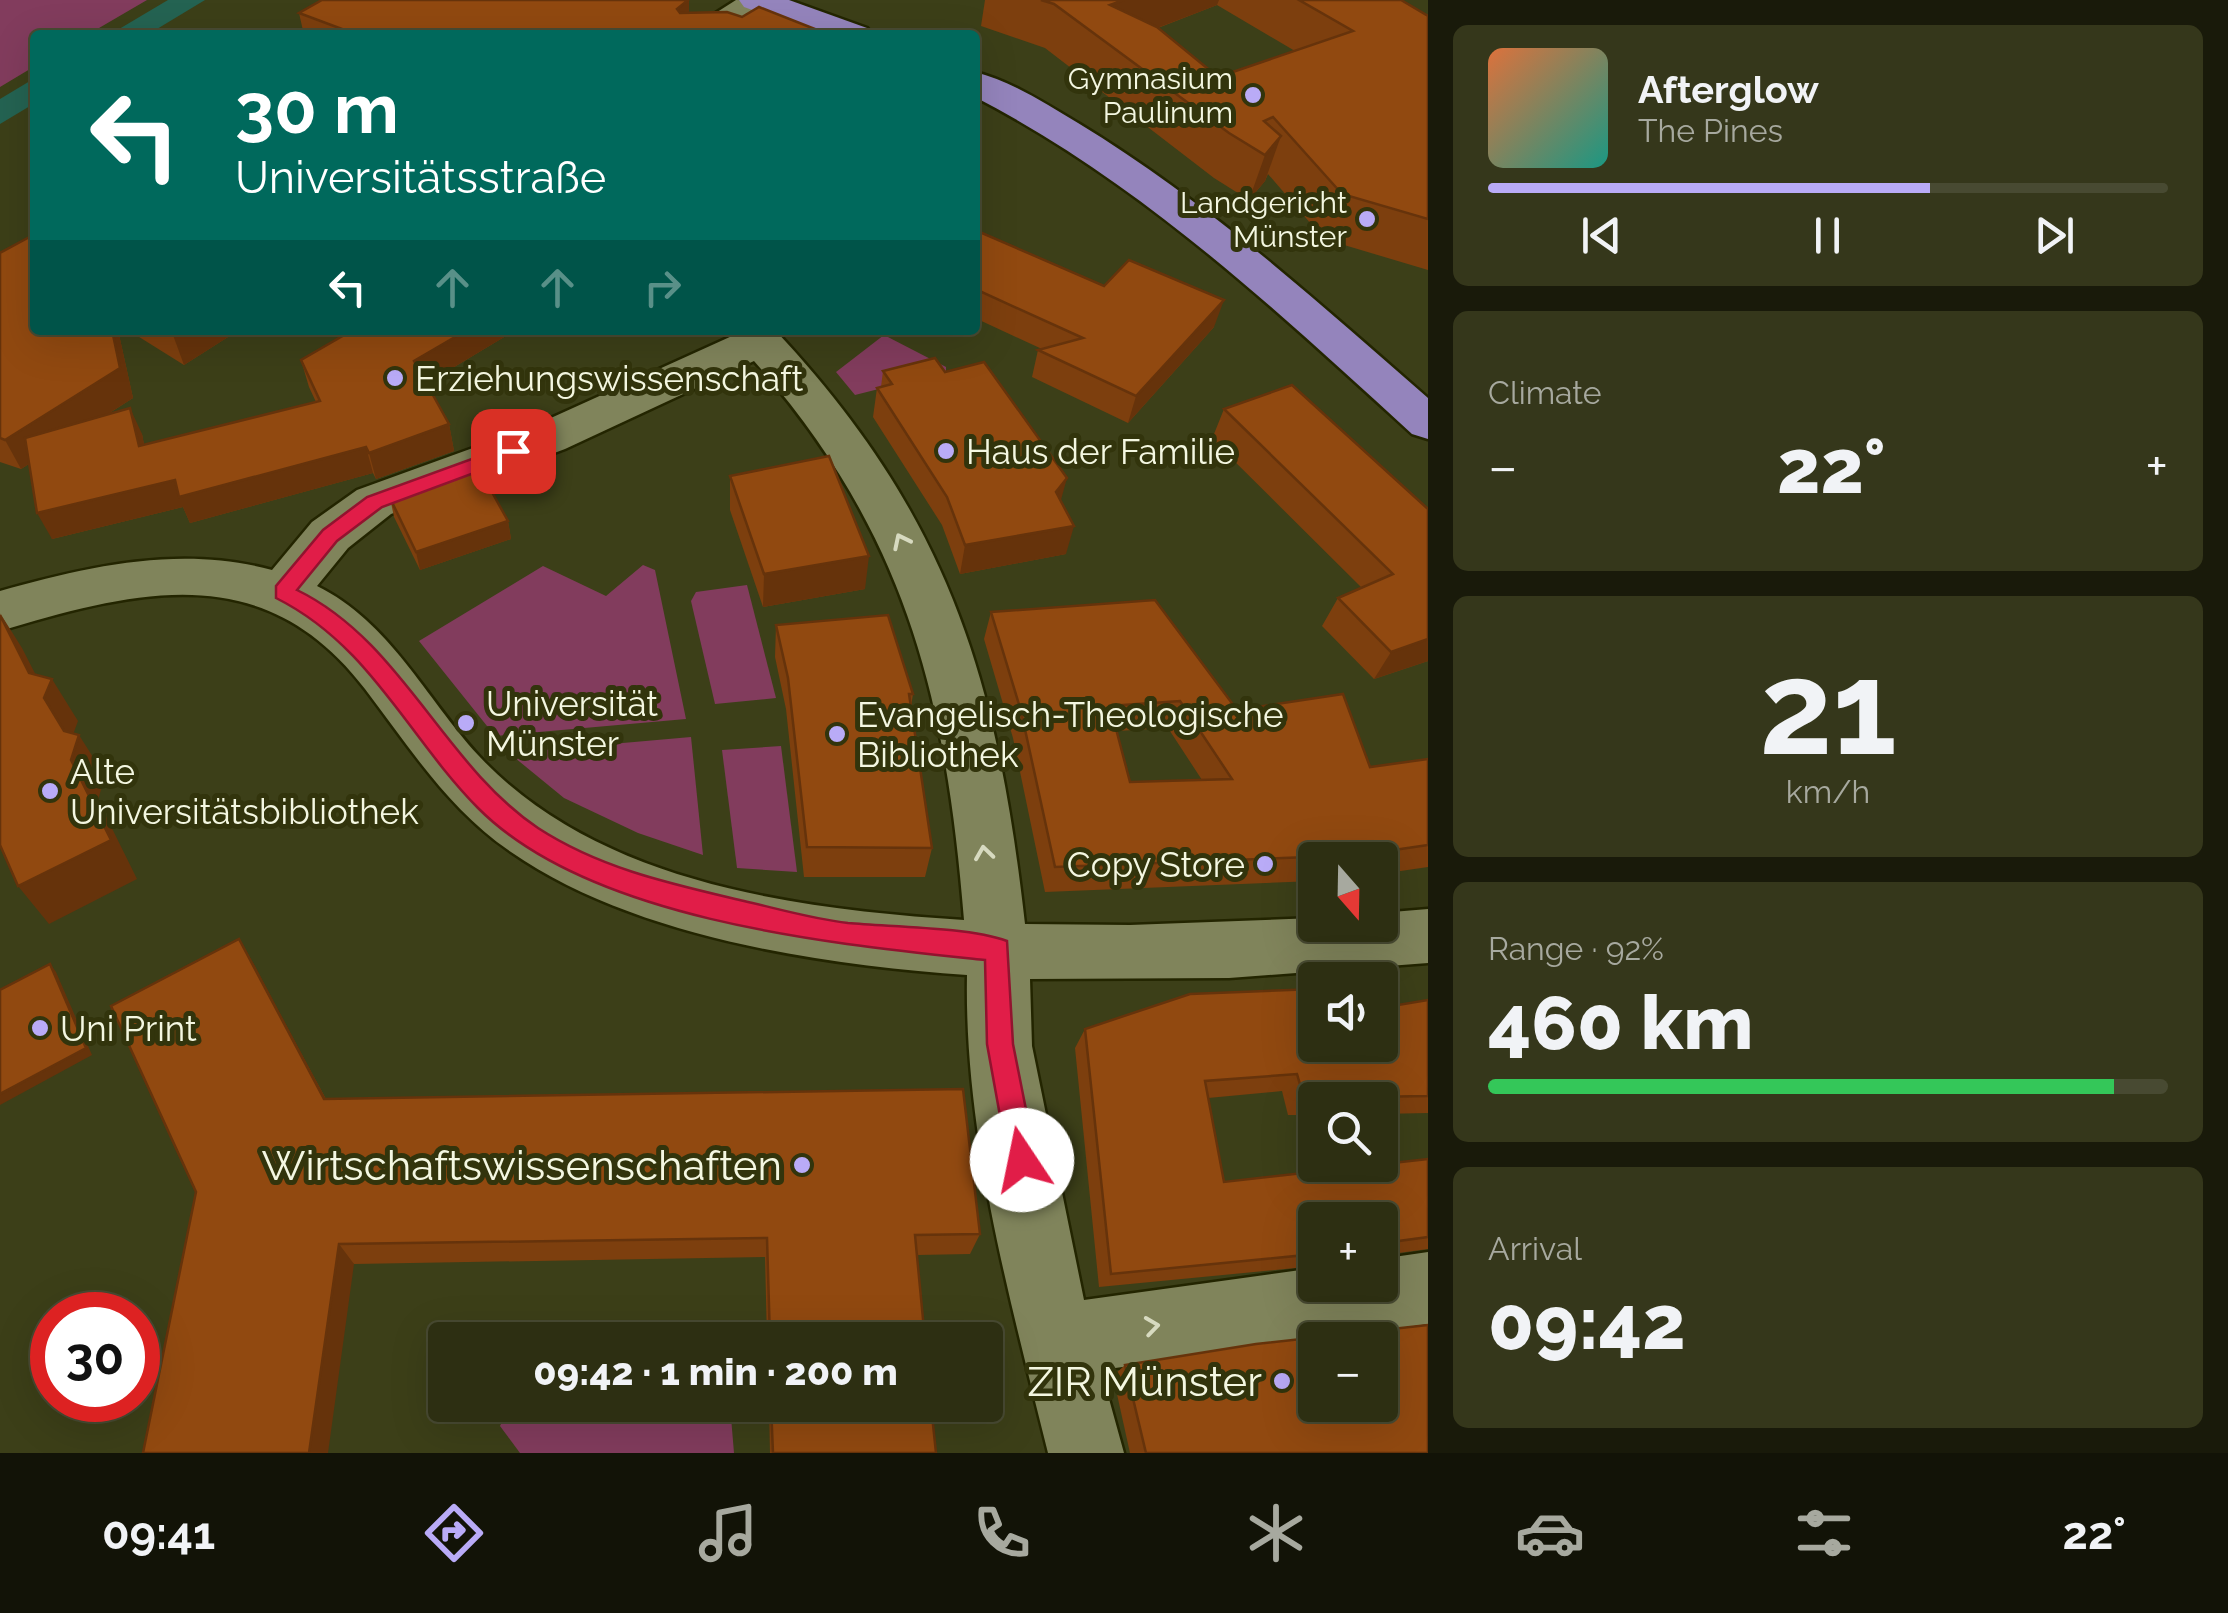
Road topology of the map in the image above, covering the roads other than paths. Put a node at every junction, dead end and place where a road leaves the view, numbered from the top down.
1 (757, 0) edge
2 (707, 30) edge
3 (842, 30) edge
4 (980, 85) edge
5 (755, 335) edge
6 (1428, 423) edge
7 (283, 592) junction
8 (0, 610) edge
9 (1428, 936) edge
10 (998, 950) junction
11 (1428, 1288) edge
12 (1056, 1340) junction
13 (1086, 1453) edge

1 - 2 street
1 - 3 main road
4 - 6 main road
5 - 7 street
10 -> 5 street
7 - 8 street
7 - 10 street
9 - 10 street
10 - 12 street
12 -> 11 street
12 - 13 street

